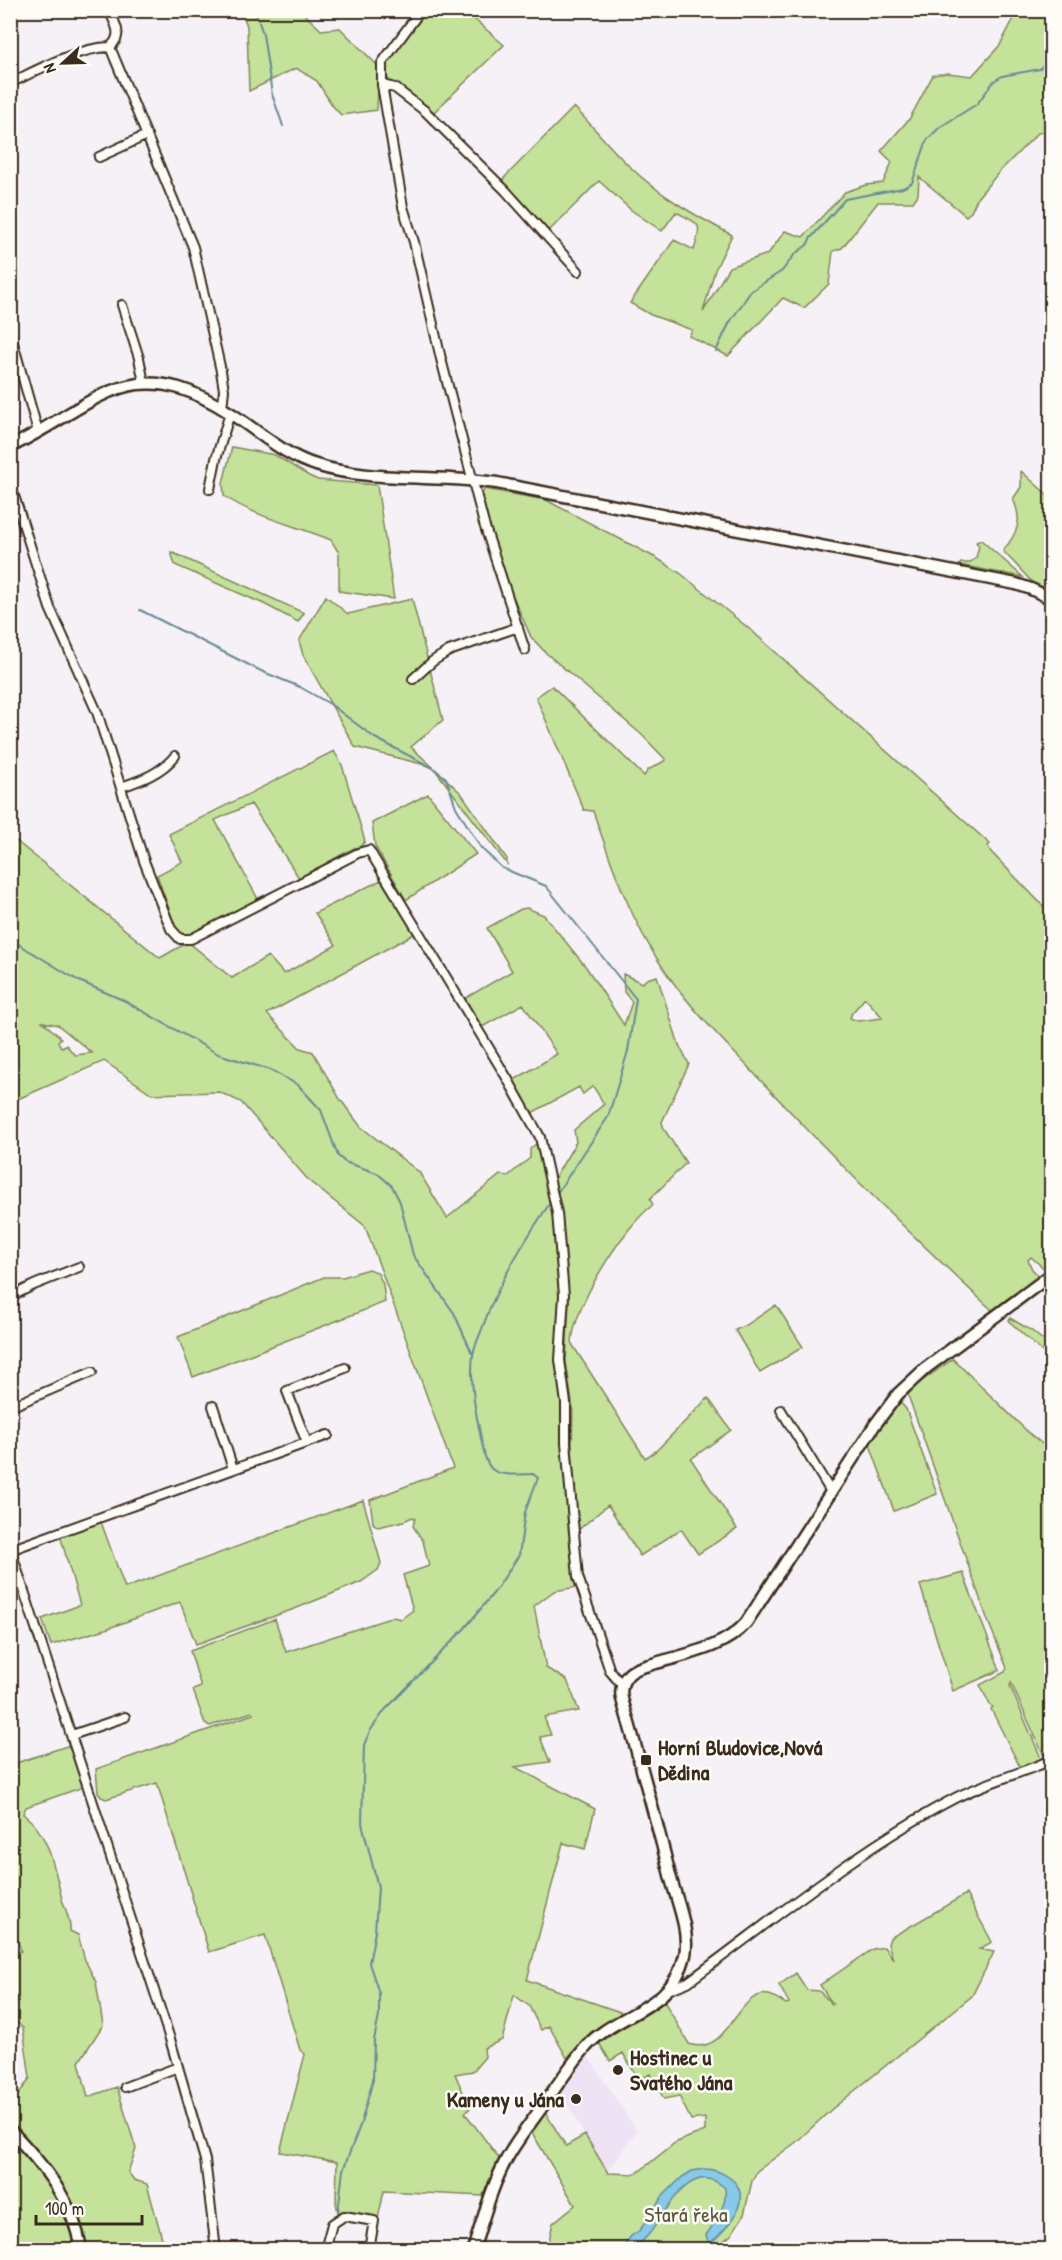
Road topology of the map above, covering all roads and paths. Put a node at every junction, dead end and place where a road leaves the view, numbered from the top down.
1 (109, 10) edge
2 (421, 10) edge
3 (110, 47) junction
4 (10, 83) edge
5 (382, 85) junction
6 (147, 135) junction
7 (99, 157) dead end
8 (578, 271) dead end
9 (122, 304) dead end
10 (10, 332) edge
11 (144, 383) junction
12 (226, 410) junction
13 (38, 432) junction
14 (10, 447) edge
15 (474, 480) junction
16 (10, 483) edge
17 (210, 489) dead end
18 (1052, 599) edge
19 (518, 627) junction
20 (525, 650) dead end
21 (413, 679) dead end
22 (175, 756) dead end
23 (121, 787) junction
24 (79, 1267) dead end
25 (1052, 1274) edge
26 (10, 1297) edge
27 (345, 1368) dead end
28 (92, 1372) dead end
29 (213, 1406) dead end
30 (10, 1407) edge
31 (781, 1410) dead end
32 (328, 1435) dead end
33 (307, 1443) junction
34 (233, 1468) junction
35 (831, 1492) junction
36 (11, 1549) edge
37 (622, 1685) junction
38 (125, 1717) dead end
39 (72, 1736) junction
40 (1052, 1764) edge
41 (668, 1990) junction
42 (178, 2067) junction
43 (125, 2087) dead end
44 (10, 2130) edge
45 (81, 2250) edge
46 (216, 2250) edge
47 (325, 2250) edge
48 (369, 2250) edge
49 (473, 2250) edge

1 - 3 street
2 - 5 street
3 - 4 street
3 - 6 street
5 - 8 street
5 - 15 street
6 - 7 street
6 - 12 street
9 - 11 street
10 - 13 street
11 - 12 street
11 - 13 street
12 - 15 street
12 - 17 street
13 - 14 street
15 - 18 street
15 - 19 street
16 - 23 street
19 - 20 street
19 - 21 street
22 - 23 street
23 - 37 street
24 - 26 street
25 - 35 street
27 - 33 street
28 - 30 street
29 - 34 street
31 - 35 street
32 - 33 street
33 - 34 street
34 - 36 street
35 - 37 street
36 - 39 street
37 - 41 street
38 - 39 street
39 - 42 street
40 - 41 street
41 - 49 street
42 - 43 street
42 - 46 street
44 - 45 street
47 - 48 street

